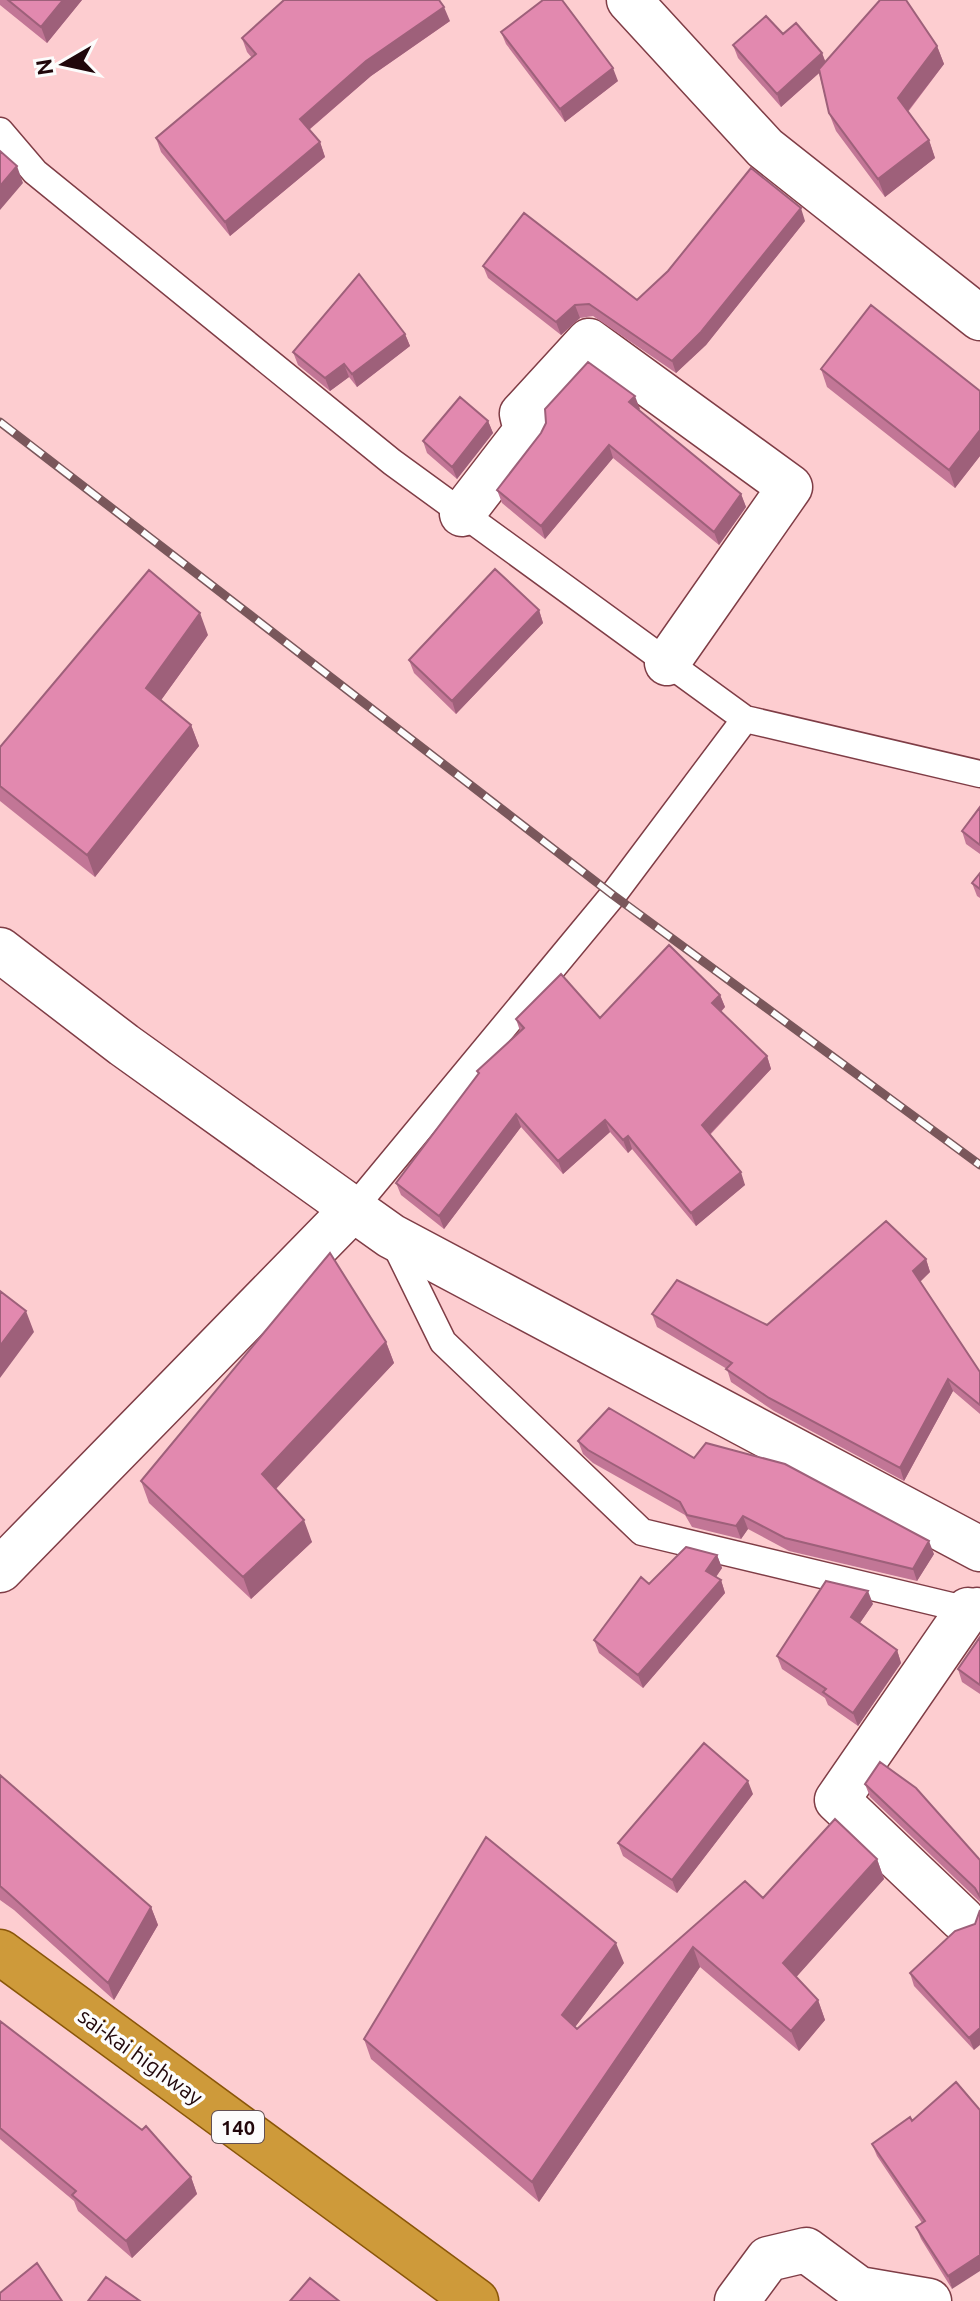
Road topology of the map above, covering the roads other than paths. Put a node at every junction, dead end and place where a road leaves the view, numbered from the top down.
1 (629, 0) edge
2 (0, 131) edge
3 (980, 318) edge
4 (462, 514) junction
5 (667, 663) junction
6 (745, 719) junction
7 (980, 774) edge
8 (0, 950) edge
9 (353, 1209) junction
10 (391, 1236) junction
11 (980, 1549) edge
12 (0, 1570) edge
13 (974, 1604) edge
14 (962, 1919) dead end
15 (0, 1952) edge
16 (476, 2301) edge
17 (737, 2301) edge
18 (929, 2301) edge

1 - 3 street
2 - 4 lane
4 - 5 lane
4 - 5 street
5 - 6 lane
6 - 7 lane
6 - 9 lane
8 - 9 street
9 - 10 street
9 - 12 street
10 - 11 street
10 - 13 lane
13 - 14 street
15 - 16 highway, sai-kai highway / 140
17 - 18 street

